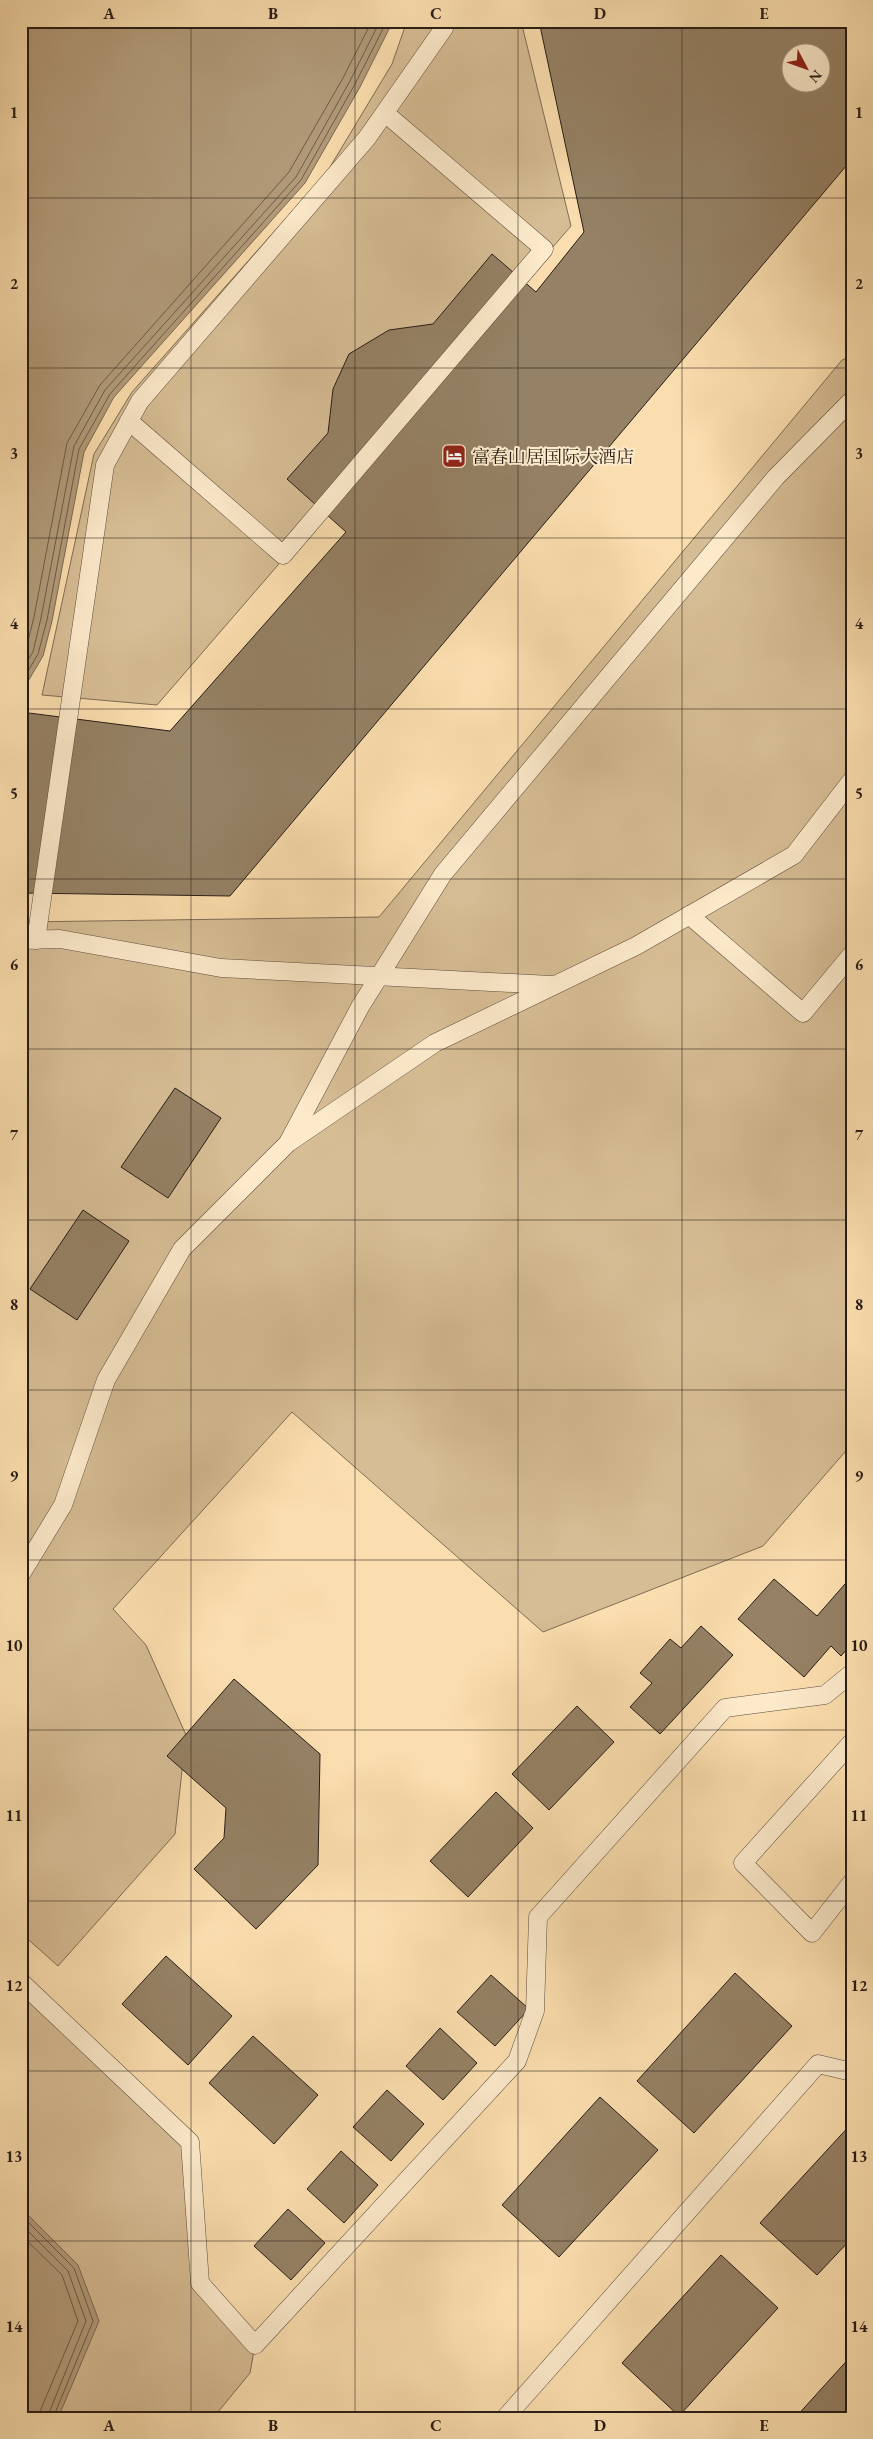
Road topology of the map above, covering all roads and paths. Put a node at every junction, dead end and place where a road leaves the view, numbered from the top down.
1 (446, 21) edge
2 (385, 113) junction
3 (852, 400) edge
4 (129, 421) junction
5 (852, 780) edge
6 (690, 916) junction
7 (28, 940) edge
8 (852, 954) edge
9 (380, 975) junction
10 (554, 986) junction
11 (288, 1143) junction
12 (21, 1574) edge
13 (852, 1673) edge
14 (852, 1742) edge
15 (852, 1882) edge
16 (21, 1982) edge
17 (852, 2072) edge
18 (505, 2418) edge

1 - 2 lane
2 - 4 lane
2 - 4 lane
3 - 9 lane
4 - 7 lane
5 - 6 lane
6 - 8 lane
6 - 10 lane
7 - 9 lane
9 - 10 lane
9 - 11 lane
10 - 11 lane
11 - 12 lane
13 - 16 lane
14 - 15 lane
17 - 18 lane

